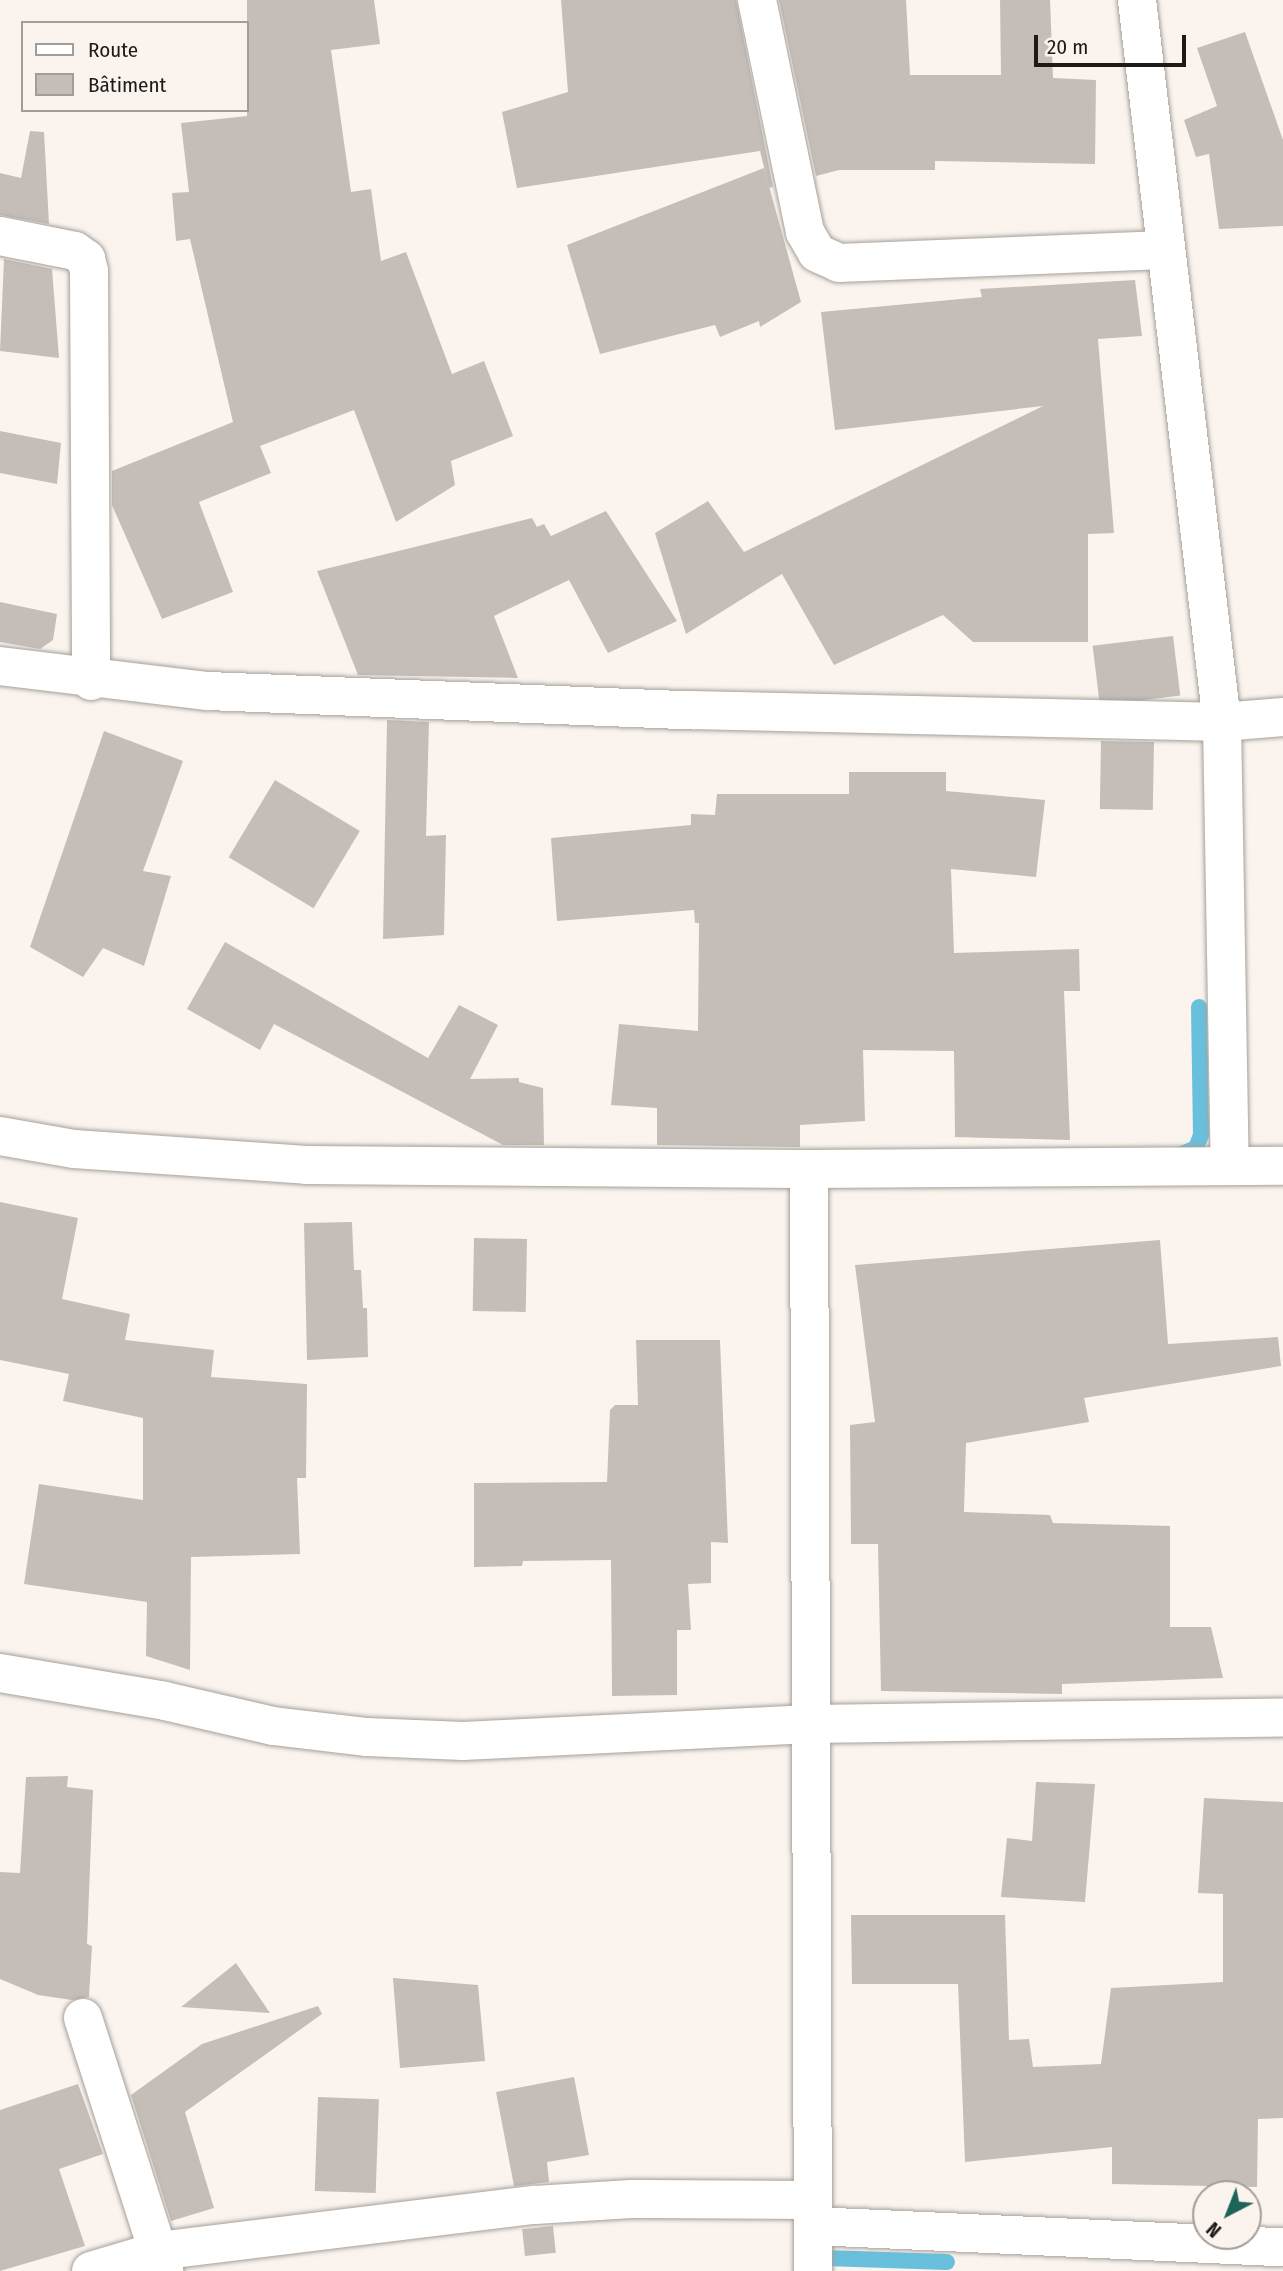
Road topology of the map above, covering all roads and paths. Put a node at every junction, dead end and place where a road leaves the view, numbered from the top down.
1 (757, 0) edge
2 (1137, 0) edge
3 (0, 236) edge
4 (1164, 250) junction
5 (0, 666) edge
6 (91, 681) junction
7 (1283, 717) edge
8 (1222, 722) junction
9 (0, 1136) edge
10 (1230, 1163) junction
11 (1283, 1166) edge
12 (809, 1170) junction
13 (0, 1672) edge
14 (1283, 1717) edge
15 (811, 1724) junction
16 (83, 2018) dead end
17 (813, 2213) junction
18 (1283, 2247) edge
19 (161, 2261) edge
20 (91, 2271) edge
21 (813, 2271) edge

1 - 4 street
2 - 4 street
3 - 6 street
4 - 8 street
5 - 6 street
6 - 8 street
7 - 8 street
8 - 10 street
9 - 12 street
10 - 11 street
10 - 12 street
12 - 15 street
13 - 15 street
14 - 15 street
15 - 17 street
16 - 19 street
17 - 18 street
17 - 19 street
17 - 21 street
19 - 20 street

